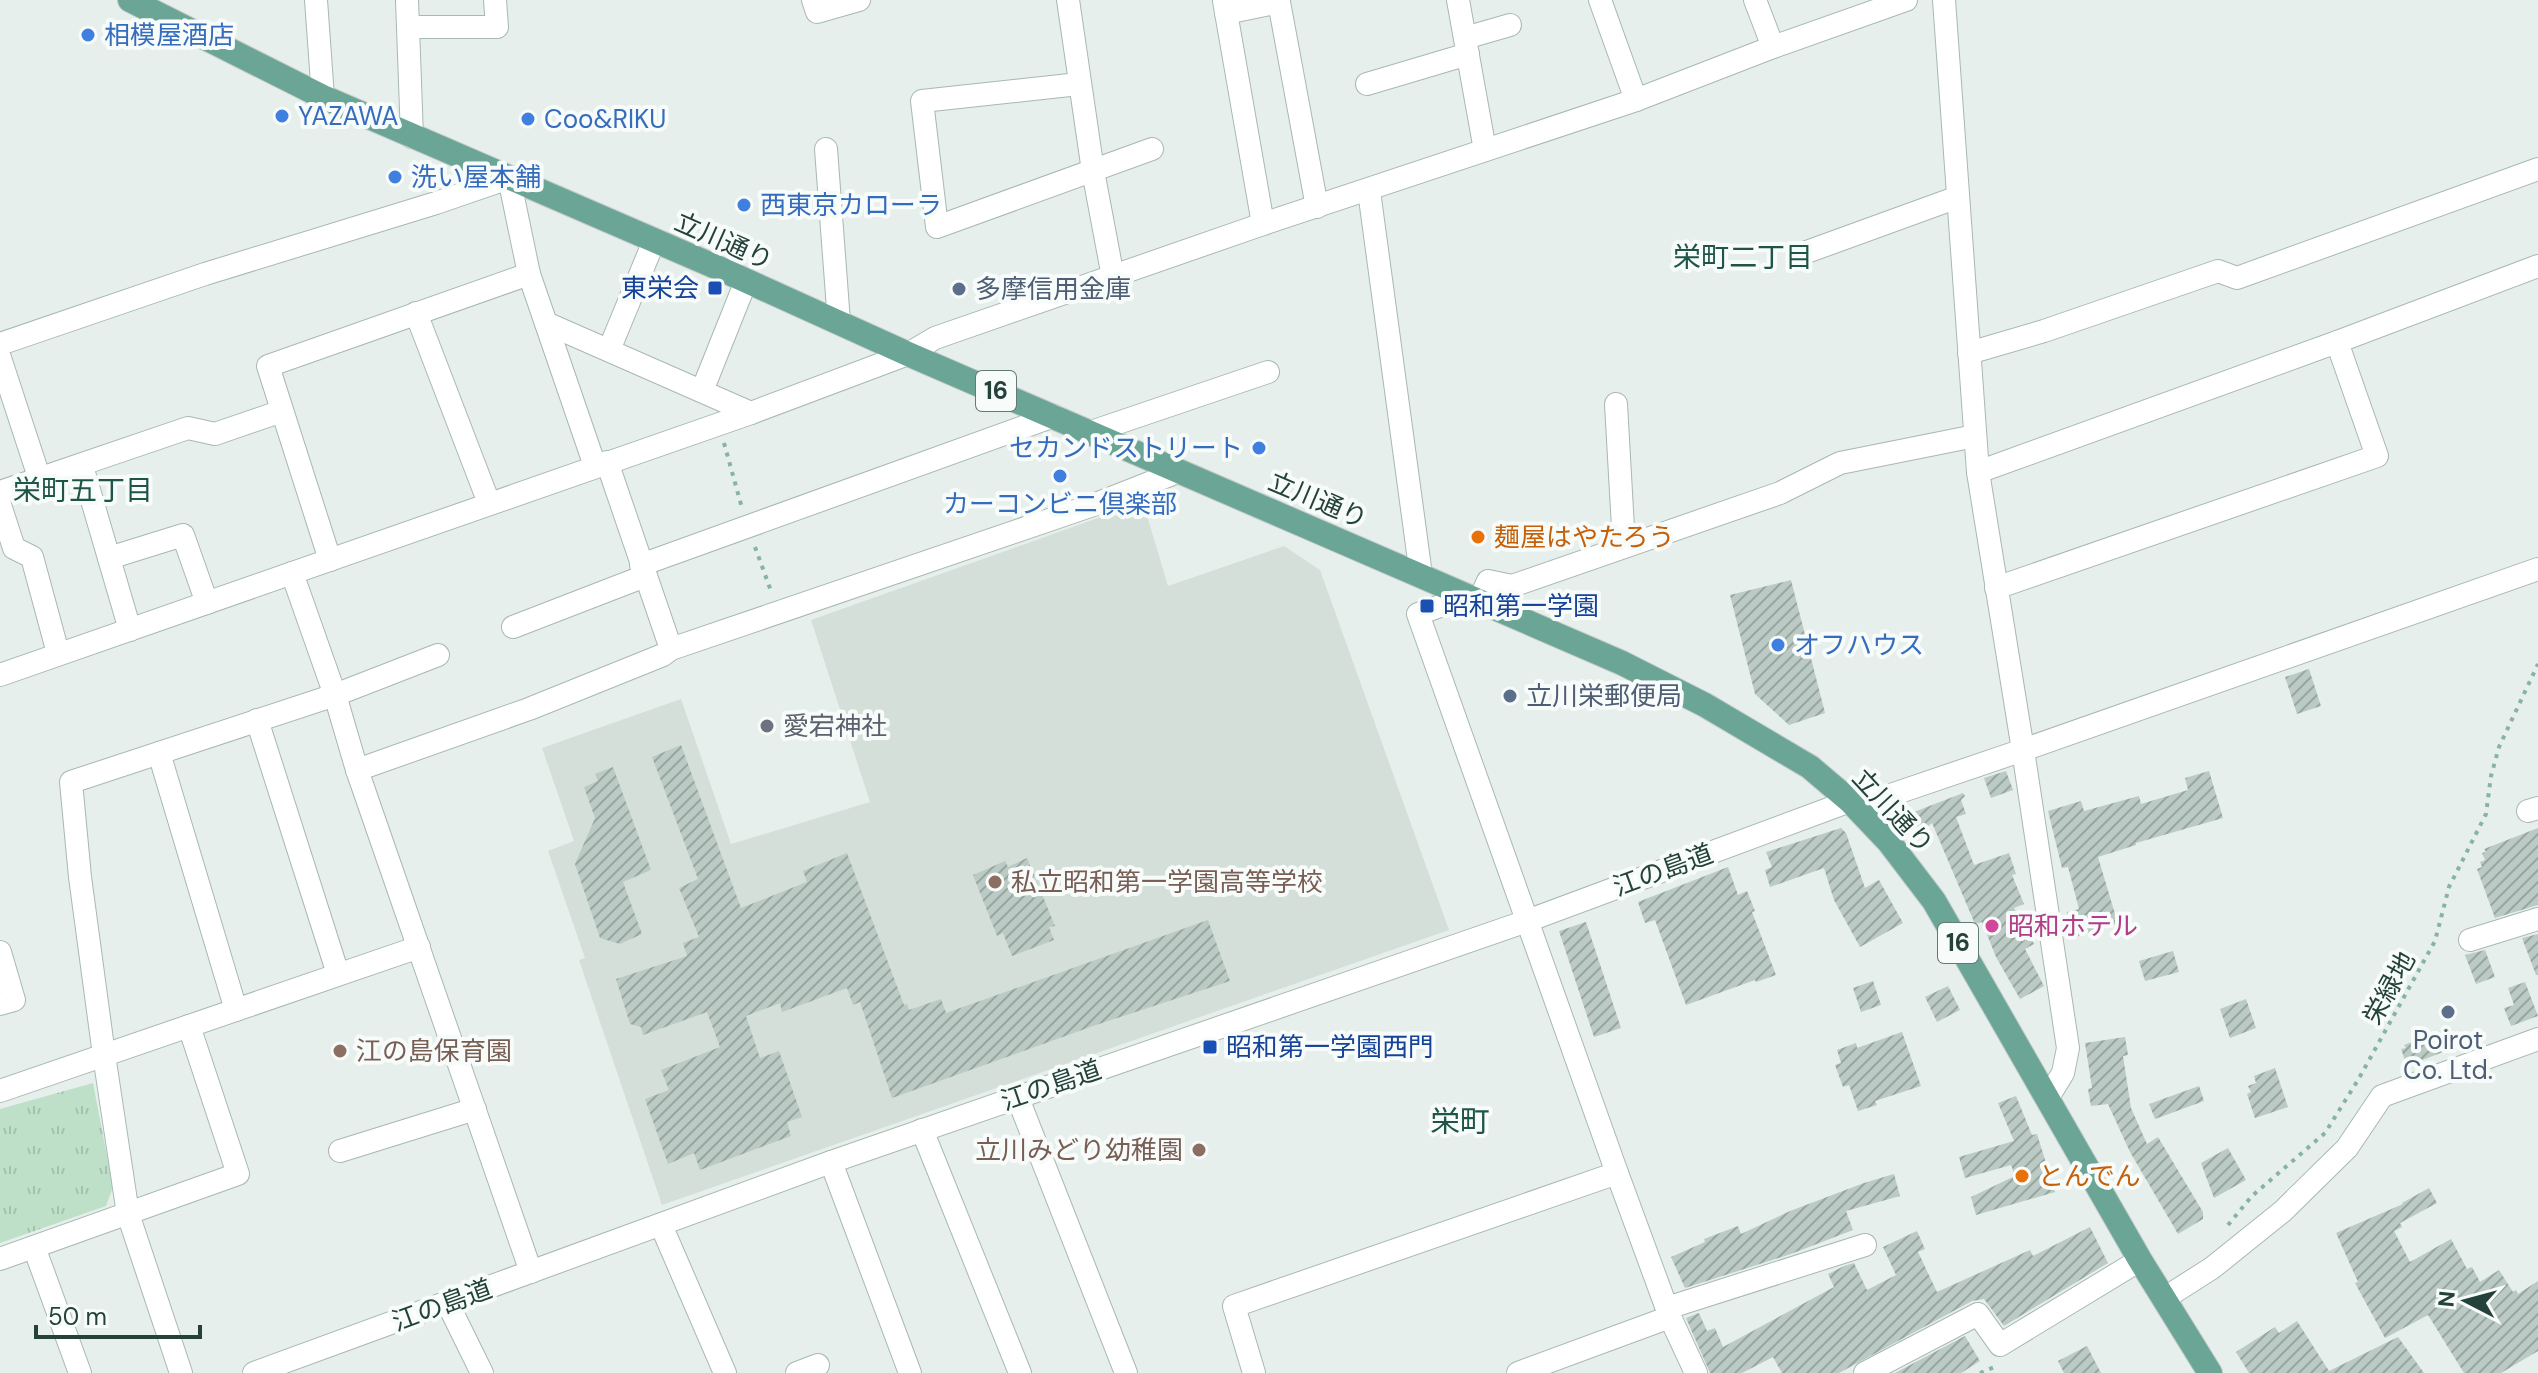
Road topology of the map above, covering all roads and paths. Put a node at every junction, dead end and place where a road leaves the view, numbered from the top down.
1 (130, 0) edge
2 (316, 0) edge
3 (407, 0) edge
4 (495, 0) edge
5 (813, 0) edge
6 (859, 0) edge
7 (1068, 0) edge
8 (1458, 0) edge
9 (1600, 0) edge
10 (1755, 0) edge
11 (1906, 0) edge
12 (1944, 0) edge
13 (1225, 6) edge
14 (1510, 25) dead end
15 (409, 27) junction
16 (1466, 46) junction
17 (1773, 47) junction
18 (1079, 84) junction
19 (1367, 84) dead end
20 (323, 97) junction
21 (1636, 100) junction
22 (412, 137) junction
23 (826, 149) dead end
24 (1152, 149) dead end
25 (1485, 150) junction
26 (2538, 169) edge
27 (1093, 171) junction
28 (509, 178) junction
29 (1369, 191) junction
30 (1958, 197) junction
31 (1317, 207) junction
32 (1263, 224) junction
33 (654, 241) junction
34 (1801, 254) dead end
35 (2538, 266) edge
36 (529, 274) junction
37 (1113, 277) junction
38 (746, 281) junction
39 (416, 313) junction
40 (839, 322) junction
41 (546, 323) junction
42 (2337, 342) junction
43 (0, 344) edge
44 (609, 350) junction
45 (1969, 353) junction
46 (908, 354) junction
47 (0, 358) edge
48 (1268, 372) dead end
49 (702, 391) junction
50 (1616, 404) dead end
51 (282, 411) junction
52 (751, 413) junction
53 (1054, 416) junction
54 (1091, 432) junction
55 (1975, 436) junction
56 (601, 464) junction
57 (82, 466) junction
58 (1180, 471) junction
59 (1978, 472) junction
60 (40, 480) junction
61 (0, 492) edge
62 (489, 503) junction
63 (0, 505) edge
64 (1624, 546) junction
65 (109, 558) junction
66 (330, 560) junction
67 (2538, 569) edge
68 (643, 571) junction
69 (292, 573) junction
70 (1421, 575) junction
71 (1996, 588) junction
72 (1474, 598) junction
73 (207, 603) junction
74 (513, 627) dead end
75 (130, 630) junction
76 (671, 649) junction
77 (58, 653) junction
78 (438, 655) dead end
79 (2538, 664) edge
80 (0, 675) edge
81 (335, 695) junction
82 (257, 720) junction
83 (2023, 750) junction
84 (159, 753) junction
85 (357, 770) junction
86 (1850, 801) junction
87 (2538, 919) edge
88 (1527, 921) junction
89 (2470, 940) dead end
90 (419, 947) junction
91 (0, 952) edge
92 (338, 974) junction
93 (0, 1004) edge
94 (236, 1010) junction
95 (189, 1026) junction
96 (2538, 1039) edge
97 (104, 1055) junction
98 (0, 1091) edge
99 (1017, 1096) junction
100 (2047, 1099) junction
101 (475, 1109) junction
102 (922, 1130) junction
103 (340, 1151) dead end
104 (831, 1162) junction
105 (1617, 1173) junction
106 (128, 1214) junction
107 (661, 1225) junction
108 (2225, 1230) dead end
109 (1865, 1245) dead end
110 (34, 1247) junction
111 (0, 1259) edge
112 (2140, 1260) junction
113 (531, 1272) junction
114 (2165, 1298) junction
115 (448, 1304) junction
116 (1669, 1312) junction
117 (818, 1365) dead end
118 (80, 1373) edge
119 (181, 1373) edge
120 (254, 1373) edge
121 (482, 1373) edge
122 (725, 1373) edge
123 (797, 1373) edge
124 (910, 1373) edge
125 (1020, 1373) edge
126 (1126, 1373) edge
127 (1254, 1373) edge
128 (1518, 1373) edge
129 (1696, 1373) edge
130 (1865, 1373) edge
131 (2210, 1373) edge

1 - 20 main road, 立川通り / 16
2 - 20 street
3 - 15 street
4 - 15 street
5 - 6 street
7 - 18 street
8 - 16 street
9 - 21 street
10 - 17 street
11 - 17 street
12 - 30 street
13 - 31 street
13 - 32 street
14 - 16 street
15 - 22 street
16 - 19 street
16 - 25 street
17 - 21 street
18 - 27 street
18 - 27 street
20 - 22 main road, 立川通り / 16
21 - 25 street
22 - 28 main road, 立川通り / 16
23 - 40 street
24 - 27 street
25 - 29 street
26 - 45 street
27 - 37 street
28 - 33 main road, 立川通り / 16
28 - 36 street
28 - 43 street
29 - 31 street
29 - 70 street
30 - 34 street
30 - 45 street
31 - 32 street
32 - 37 street
33 - 38 main road, 立川通り / 16
33 - 44 street
35 - 42 street
36 - 39 street
36 - 41 street
37 - 46 street
38 - 40 main road, 立川通り / 16
38 - 49 street
39 - 51 street
39 - 62 street
40 - 46 main road, 立川通り / 16
41 - 44 street
41 - 56 street
42 - 59 street
42 - 71 street
44 - 49 street
45 - 55 street
46 - 52 street
46 - 53 main road, 立川通り / 16
47 - 60 street
48 - 54 street
49 - 52 street
50 - 64 street
51 - 57 street
51 - 66 street
52 - 56 street
53 - 54 main road, 立川通り / 16
53 - 68 street
54 - 58 main road, 立川通り / 16
55 - 59 street
55 - 64 street
56 - 62 street
56 - 68 street
57 - 60 street
57 - 65 street
58 - 70 main road, 立川通り / 16
58 - 76 street
59 - 71 street
60 - 61 street
62 - 66 street
63 - 77 street
64 - 72 street
65 - 73 street
65 - 75 street
66 - 69 street
67 - 83 street, 江の島道
68 - 74 street
68 - 76 street
69 - 73 street
69 - 81 street
70 - 72 main road, 立川通り / 16
71 - 83 street
72 - 86 main road, 立川通り / 16
72 - 88 street
73 - 75 street
75 - 77 street
76 - 85 street
77 - 80 street
78 - 81 street
79 - 108 path, 栄緑地
81 - 82 street
81 - 85 street
82 - 84 street
82 - 92 street
83 - 86 street, 江の島道
83 - 100 street
84 - 94 street
84 - 97 street
85 - 90 street
86 - 88 street, 江の島道
86 - 100 main road, 立川通り / 16
87 - 89 street
88 - 99 street, 江の島道
88 - 105 street
90 - 92 street
90 - 101 street
91 - 93 street
92 - 94 street
94 - 95 street
95 - 97 street
95 - 106 street
96 - 114 street
97 - 98 street
97 - 106 street
99 - 102 street, 江の島道
99 - 126 street
100 - 112 main road, 立川通り / 16
101 - 103 street
101 - 113 street
102 - 104 street, 江の島道
102 - 125 street
104 - 107 street, 江の島道
104 - 124 street
105 - 116 street
105 - 127 street
106 - 110 street
106 - 119 street
107 - 113 street, 江の島道
107 - 122 street
109 - 116 street
110 - 111 street
110 - 118 street
112 - 114 main road, 立川通り / 16
112 - 130 street
113 - 115 street, 江の島道
114 - 131 main road, 立川通り / 16
115 - 120 street, 江の島道
115 - 121 street
116 - 128 street
116 - 129 street
117 - 123 street

